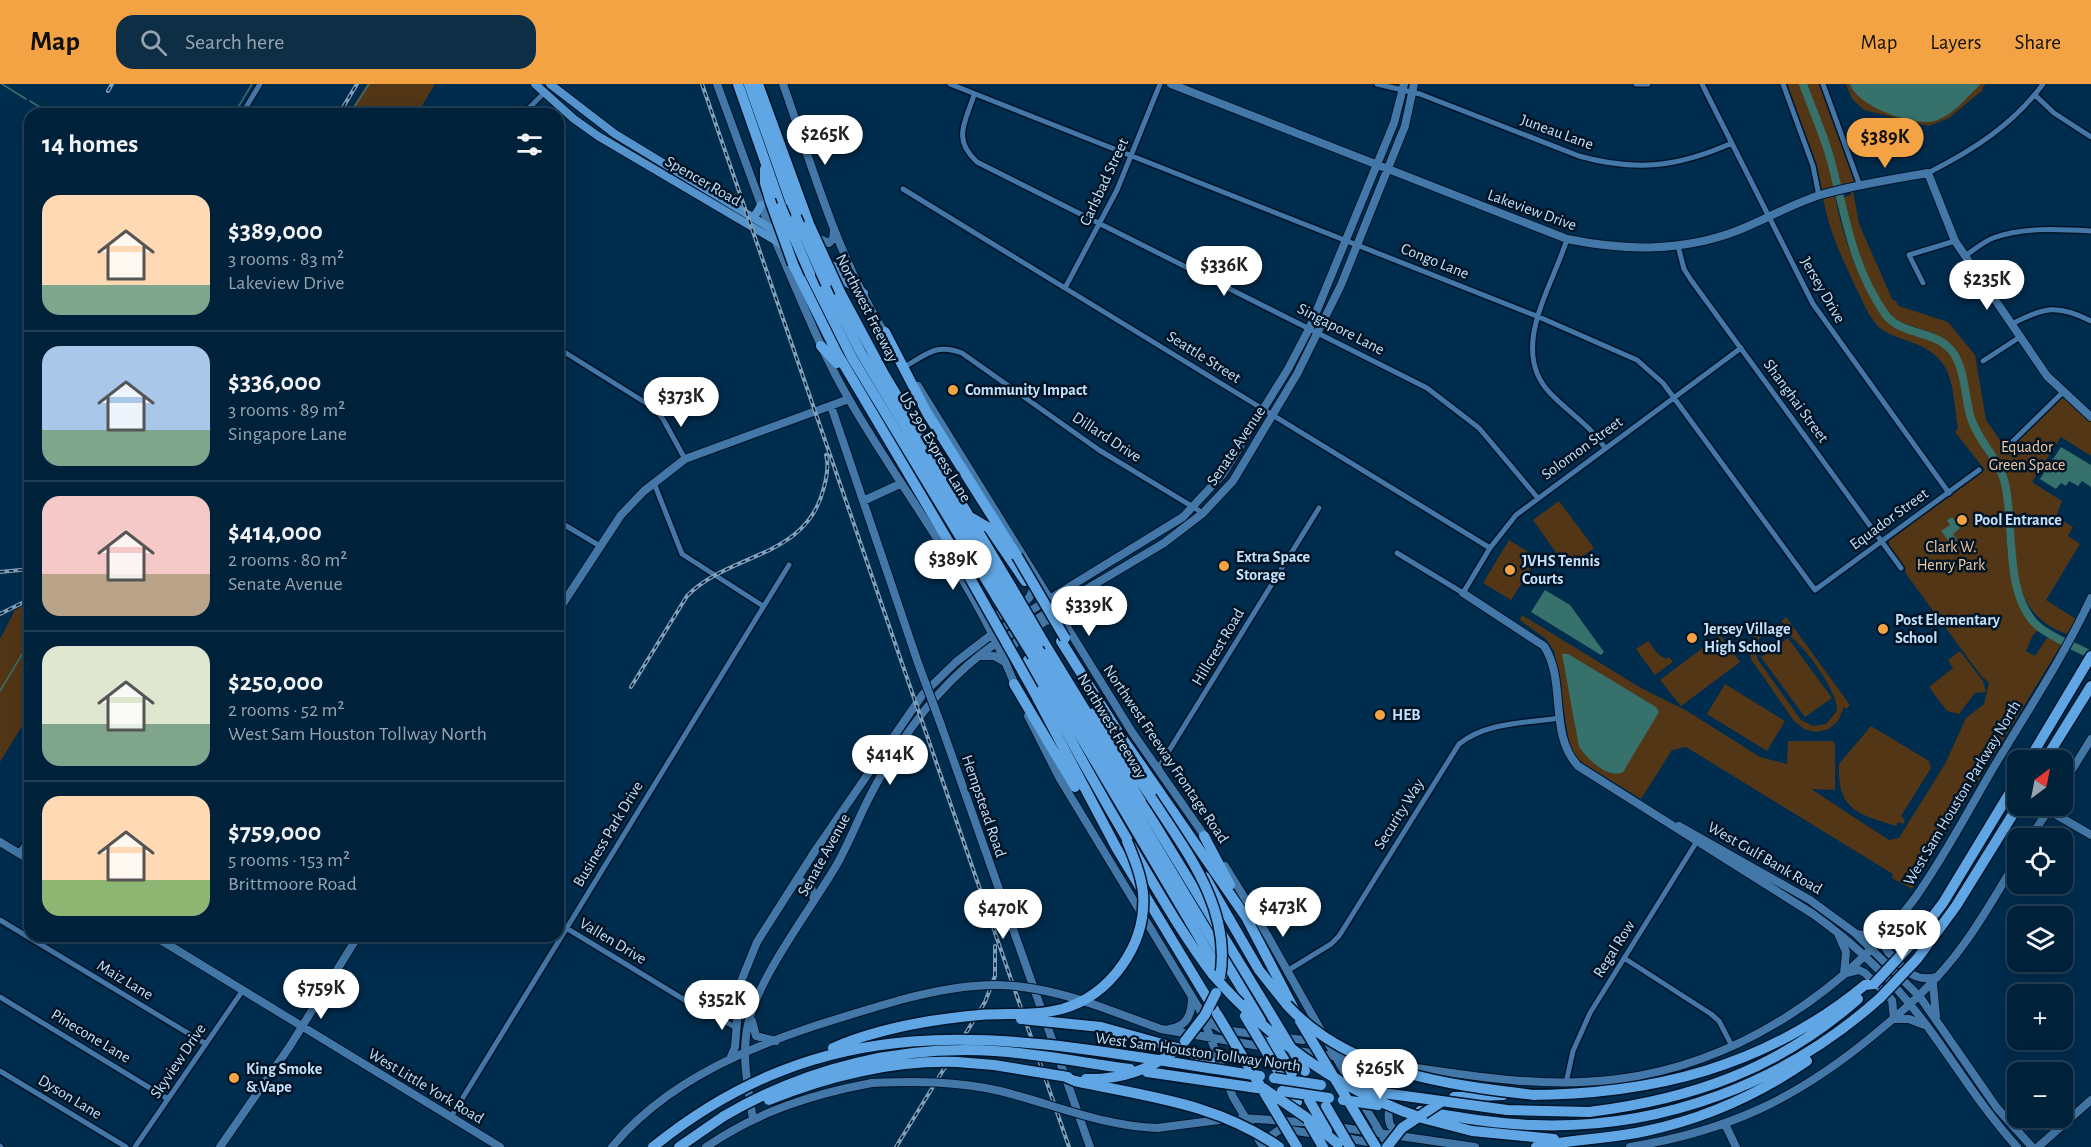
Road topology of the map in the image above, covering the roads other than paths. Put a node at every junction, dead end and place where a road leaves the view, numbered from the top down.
1 (260, 84) edge
2 (535, 84) edge
3 (550, 84) edge
4 (717, 84) edge
5 (738, 84) edge
6 (749, 84) edge
7 (758, 84) edge
8 (783, 84) edge
9 (950, 84) edge
10 (1160, 84) edge
11 (1171, 84) edge
12 (1377, 84) edge
13 (1636, 84) edge
14 (1648, 84) edge
15 (1702, 84) edge
16 (1783, 84) edge
17 (1823, 84) edge
18 (2043, 84) edge
19 (1403, 87) edge
20 (1413, 88) edge
21 (544, 89) edge
22 (975, 95) junction
23 (2035, 95) junction
24 (246, 108) edge
25 (527, 108) edge
26 (563, 108) edge
27 (564, 109) edge
28 (597, 122) junction
29 (2091, 137) edge
30 (1732, 143) junction
31 (1132, 157) junction
32 (765, 163) junction
33 (1378, 165) junction
34 (1388, 169) junction
35 (748, 172) junction
36 (1928, 173) junction
37 (1860, 186) junction
38 (903, 189) dead end
39 (1819, 196) junction
40 (765, 203) junction
41 (750, 216) junction
42 (1769, 216) junction
43 (832, 222) junction
44 (1100, 225) junction
45 (770, 229) junction
46 (2091, 231) edge
47 (1567, 239) junction
48 (776, 241) junction
49 (1348, 241) junction
50 (1955, 241) junction
51 (1358, 245) junction
52 (1678, 246) junction
53 (1965, 256) junction
54 (857, 280) junction
55 (1923, 283) dead end
56 (1065, 288) junction
57 (864, 293) junction
58 (1539, 317) junction
59 (2091, 321) edge
60 (2012, 324) junction
61 (1310, 327) junction
62 (1318, 331) junction
63 (885, 332) junction
64 (2020, 337) junction
65 (821, 346) junction
66 (1741, 348) junction
67 (564, 352) edge
68 (1983, 361) dead end
69 (906, 366) junction
70 (2062, 393) junction
71 (849, 399) junction
72 (1673, 399) junction
73 (831, 406) junction
74 (1264, 410) junction
75 (1274, 416) junction
76 (2091, 417) edge
77 (2007, 447) dead end
78 (1605, 448) junction
79 (685, 459) junction
80 (1979, 470) dead end
81 (654, 483) junction
82 (900, 484) junction
83 (1949, 492) junction
84 (1537, 497) junction
85 (863, 501) junction
86 (1193, 507) junction
87 (1319, 508) dead end
88 (1203, 513) junction
89 (969, 516) junction
90 (564, 525) edge
91 (1882, 541) junction
92 (600, 546) junction
93 (1490, 548) junction
94 (953, 549) junction
95 (1397, 553) dead end
96 (789, 565) dead end
97 (1901, 568) dead end
98 (1033, 569) junction
99 (1815, 590) joint
100 (1004, 593) junction
101 (1463, 593) junction
102 (2091, 598) edge
103 (1051, 599) junction
104 (564, 602) edge
105 (763, 606) junction
106 (976, 607) junction
107 (1056, 607) junction
108 (1056, 622) junction
109 (991, 634) junction
110 (1065, 636) junction
111 (996, 643) junction
112 (1037, 654) junction
113 (978, 656) junction
114 (2091, 656) edge
115 (1003, 661) junction
116 (1009, 672) junction
117 (1014, 684) junction
118 (2091, 686) edge
119 (1079, 702) junction
120 (1560, 718) junction
121 (2091, 739) edge
122 (2035, 750) edge
123 (2051, 750) edge
124 (2073, 768) edge
125 (1158, 770) junction
126 (2007, 797) edge
127 (2012, 816) edge
128 (2061, 816) edge
129 (2091, 835) edge
130 (1204, 836) junction
131 (1698, 839) junction
132 (1127, 841) junction
133 (0, 842) edge
134 (24, 846) edge
135 (1117, 849) junction
136 (19, 854) junction
137 (24, 857) edge
138 (1188, 857) junction
139 (2007, 876) edge
140 (797, 879) junction
141 (814, 902) junction
142 (0, 920) edge
143 (1248, 920) junction
144 (566, 928) junction
145 (564, 931) edge
146 (1888, 931) junction
147 (1855, 933) junction
148 (24, 934) edge
149 (1838, 934) junction
150 (37, 942) edge
151 (164, 942) edge
152 (354, 942) edge
153 (557, 942) edge
154 (1871, 948) junction
155 (1863, 956) junction
156 (1624, 958) junction
157 (1287, 971) junction
158 (1844, 974) junction
159 (1935, 979) junction
160 (1874, 984) junction
161 (243, 990) junction
162 (1192, 996) junction
163 (0, 997) edge
164 (1920, 997) junction
165 (1911, 1005) junction
166 (736, 1006) junction
167 (1871, 1006) junction
168 (1200, 1010) junction
169 (751, 1013) junction
170 (716, 1016) junction
171 (1313, 1019) junction
172 (1894, 1019) junction
173 (1936, 1021) junction
174 (1928, 1026) junction
175 (302, 1027) junction
176 (735, 1027) junction
177 (1161, 1029) junction
178 (875, 1035) junction
179 (1213, 1040) junction
180 (777, 1041) junction
181 (206, 1044) junction
182 (1732, 1046) junction
183 (745, 1053) junction
184 (1335, 1056) junction
185 (730, 1059) junction
186 (797, 1064) junction
187 (1413, 1067) junction
188 (0, 1071) edge
189 (1063, 1076) junction
190 (1566, 1083) junction
191 (1534, 1095) junction
192 (168, 1099) junction
193 (2091, 1100) edge
194 (724, 1116) junction
195 (451, 1117) junction
196 (1244, 1117) junction
197 (753, 1119) junction
198 (1213, 1121) junction
199 (1725, 1124) junction
200 (1382, 1135) junction
201 (1403, 1138) junction
202 (1578, 1140) junction
203 (1428, 1141) junction
204 (1264, 1146) edge
205 (126, 1147) edge
206 (135, 1147) edge
207 (220, 1147) edge
208 (500, 1147) edge
209 (612, 1147) edge
210 (653, 1147) edge
211 (679, 1147) edge
212 (706, 1147) edge
213 (1090, 1147) edge
214 (1279, 1147) edge
215 (1297, 1147) edge
216 (1323, 1147) edge
217 (1339, 1147) edge
218 (1350, 1147) edge
219 (1376, 1147) edge
220 (1388, 1147) edge
221 (1419, 1147) edge
222 (1475, 1147) edge
223 (1536, 1147) edge
224 (1630, 1147) edge
225 (1736, 1147) edge
226 (2017, 1147) edge
227 (2032, 1147) edge
228 (2038, 1147) edge

1 - 24 street
2 - 21 main road, Spencer Road
3 - 28 main road, Spencer Road
4 - 35 main road
5 - 32 highway, Northwest Freeway
6 - 100 highway, US 290 Express Lane, bridge
7 - 89 highway, Northwest Freeway, bridge
8 - 43 main road, Northwest Freeway Frontage Road
9 - 22 street, Congo Lane
10 - 31 street, Carlsbad Street
11 - 33 main road, Lakeview Drive
12 - 19 street, Juneau Lane
13 - 14 street
15 - 30 street, Jersey Drive
16 - 39 street
17 - 37 street
18 - 23 street, Lakeview Drive
19 - 20 street, Juneau Lane
19 - 33 main road, Senate Avenue
20 - 30 street, Juneau Lane
20 - 34 main road, Senate Avenue
21 - 25 street
21 - 26 main road, Spencer Road
21 - 28 main road
22 - 31 street, Congo Lane
22 - 44 street, Singapore Lane
23 - 29 street
23 - 36 street, Lakeview Drive
27 - 48 main road, Spencer Road
28 - 41 main road, Spencer Road
30 - 42 street, Jersey Drive
31 - 44 street, Carlsbad Street
31 - 49 street, Congo Lane
32 - 40 highway
32 - 100 highway, Northwest Freeway, bridge
33 - 34 main road, Lakeview Drive
33 - 49 main road, Senate Avenue
34 - 47 main road, Lakeview Drive
34 - 51 main road, Senate Avenue
35 - 40 main road
35 - 43 main road
36 - 37 main road, Lakeview Drive
36 - 50 main road
37 - 39 main road, Lakeview Drive
38 - 56 street, Seattle Street
39 - 42 main road, Lakeview Drive
40 - 41 main road
40 - 45 main road
40 - 94 highway, bridge
41 - 45 main road, Spencer Road
42 - 52 main road, Lakeview Drive
42 - 83 street, Jersey Drive
43 - 54 main road, Northwest Freeway Frontage Road
44 - 56 street, Carlsbad Street
44 - 61 street, Singapore Lane
45 - 48 main road
45 - 54 main road, Spencer Road
46 - 53 street
47 - 52 main road, Lakeview Drive
47 - 58 street
48 - 57 main road, Spencer Road
48 - 65 main road
49 - 51 street, Congo Lane
49 - 61 main road, Senate Avenue
50 - 53 main road
50 - 55 street
51 - 58 street, Congo Lane
51 - 62 main road, Senate Avenue
52 - 66 street, Shanghai Street
53 - 60 main road
54 - 57 main road, Northwest Freeway Frontage Road
56 - 74 street, Seattle Street
57 - 63 main road, Northwest Freeway Frontage Road
58 - 72 street, Congo Lane
58 - 78 street
59 - 60 street
60 - 64 main road
61 - 62 street, Singapore Lane
61 - 74 main road, Senate Avenue
62 - 75 main road, Senate Avenue
62 - 84 street, Singapore Lane
63 - 69 main road, Northwest Freeway Frontage Road
63 - 108 highway, bridge
64 - 68 street
64 - 70 main road
65 - 71 main road
65 - 94 highway
66 - 72 street, Solomon Street
66 - 91 street, Shanghai Street
67 - 79 street
69 - 86 street, Dillard Drive
69 - 98 main road, Northwest Freeway Frontage Road
70 - 76 main road
70 - 77 street
71 - 73 main road
71 - 82 main road
72 - 78 street, Solomon Street
72 - 99 street, Congo Lane
73 - 79 main road
73 - 85 main road, Hempstead Road
74 - 75 street, Seattle Street
74 - 86 main road, Senate Avenue
75 - 88 main road, Senate Avenue
75 - 93 street, Seattle Street
78 - 84 street, Solomon Street
79 - 81 main road
80 - 83 street, Equador Street
81 - 92 main road
81 - 105 street
82 - 85 main road
82 - 106 main road
83 - 91 street, Equador Street
84 - 93 street, Solomon Street
85 - 213 main road, Hempstead Road, bridge
86 - 88 street, Dillard Drive
86 - 103 main road, Senate Avenue
87 - 125 street, Hillcrest Road
88 - 107 main road, Senate Avenue
89 - 100 highway, Northwest Freeway
89 - 110 highway
90 - 92 street
91 - 97 street, Shanghai Street
91 - 99 street, Equador Street
92 - 104 main road
93 - 101 street, Solomon Street
94 - 135 highway, bridge
95 - 101 street, West Gulf Bank Road
96 - 105 street, Business Park Drive
98 - 103 main road, Northwest Freeway Frontage Road
98 - 106 main road
100 - 112 highway, US 290 Express Lane, bridge
100 - 112 highway, Northwest Freeway, bridge
101 - 120 main road, West Gulf Bank Road
102 - 146 main road, West Sam Houston Parkway North
103 - 107 main road, Northwest Freeway Frontage Road
103 - 109 main road, Senate Avenue
105 - 144 street, Business Park Drive
106 - 109 main road
107 - 110 main road, Northwest Freeway Frontage Road
107 - 111 main road, Senate Avenue
108 - 110 highway, bridge
108 - 116 main road
109 - 111 main road
109 - 140 main road, Senate Avenue
110 - 125 main road, Northwest Freeway Frontage Road
110 - 143 highway
111 - 113 main road, Senate Avenue
111 - 115 main road
112 - 119 highway, Northwest Freeway
112 - 132 highway
112 - 216 highway, Northwest Freeway, bridge
112 - 217 highway, US 290 Express Lane, bridge
113 - 115 main road
113 - 141 main road, Senate Avenue
114 - 122 highway
115 - 116 main road
116 - 117 main road
117 - 135 highway
117 - 162 main road
118 - 123 highway
119 - 138 highway, bridge
119 - 218 highway, Northwest Freeway, bridge
120 - 131 main road, West Gulf Bank Road
120 - 157 street, Security Way
121 - 124 main road
125 - 130 main road, Northwest Freeway Frontage Road
126 - 160 highway, West Sam Houston Tollway North, bridge
127 - 167 highway, West Sam Houston Tollway North, bridge
128 - 129 main road
130 - 143 highway
130 - 157 main road, Northwest Freeway Frontage Road
131 - 147 main road, West Gulf Bank Road
131 - 149 main road, West Gulf Bank Road
131 - 156 street, Regal Row
132 - 178 highway, bridge
132 - 202 highway, bridge
133 - 136 main road
134 - 136 street
135 - 215 highway, bridge
136 - 137 main road
138 - 189 highway, bridge
138 - 191 highway, bridge
139 - 159 main road
140 - 141 main road
140 - 166 main road, Senate Avenue
141 - 169 main road, Senate Avenue
142 - 148 street, Maiz Lane
143 - 219 highway, bridge
144 - 145 street, Business Park Drive
144 - 170 street, Vallen Drive
146 - 147 main road
146 - 154 main road, West Sam Houston Parkway North
146 - 159 main road
147 - 154 main road, West Gulf Bank Road
149 - 155 main road, West Gulf Bank Road
149 - 158 main road
150 - 181 street, Maiz Lane
151 - 161 main road, West Little York Road
152 - 175 main road
153 - 195 street, Business Park Drive
154 - 155 main road, West Sam Houston Parkway North
154 - 164 main road, West Gulf Bank Road
155 - 158 main road, West Sam Houston Parkway North
155 - 165 main road, West Gulf Bank Road
156 - 182 street
156 - 190 street, Regal Row
157 - 171 main road, Northwest Freeway Frontage Road
158 - 172 main road
158 - 182 main road, West Sam Houston Parkway North
159 - 164 main road
159 - 173 main road
160 - 186 highway, West Sam Houston Tollway North, bridge
160 - 191 highway
161 - 175 main road, West Little York Road
161 - 181 street, Skyview Drive
162 - 168 main road
162 - 177 main road
163 - 192 street, Pinecone Lane
164 - 165 main road
164 - 173 main road, West Gulf Bank Road
165 - 172 main road
165 - 174 main road, West Gulf Bank Road
166 - 170 street
166 - 176 main road, Senate Avenue
167 - 194 highway, West Sam Houston Tollway North, bridge
167 - 202 highway
168 - 171 main road
168 - 179 main road
169 - 180 main road
169 - 183 main road, Senate Avenue
170 - 176 street, Vallen Drive
171 - 184 main road, Northwest Freeway Frontage Road
172 - 174 main road
172 - 199 main road
173 - 227 main road, West Gulf Bank Road
174 - 226 main road, West Gulf Bank Road
175 - 195 main road, West Little York Road
175 - 207 main road
176 - 185 main road, Senate Avenue
177 - 179 main road, West Sam Houston Parkway North
177 - 180 main road, West Sam Houston Parkway North, bridge
178 - 186 highway, bridge
178 - 217 highway, bridge
179 - 184 main road, West Sam Houston Parkway North
179 - 196 main road
180 - 183 main road, West Sam Houston Parkway North
181 - 192 street, Skyview Drive
182 - 190 main road, West Sam Houston Parkway North
183 - 185 main road, West Sam Houston Parkway North
183 - 197 main road, Senate Avenue
184 - 187 main road, West Sam Houston Parkway North
184 - 200 main road, Northwest Freeway Frontage Road
185 - 209 main road, West Sam Houston Parkway North
186 - 210 highway, West Sam Houston Tollway North, bridge
187 - 190 main road, West Sam Houston Parkway North
187 - 201 main road
188 - 205 street, Dyson Lane
189 - 194 highway, bridge
189 - 214 highway, bridge
191 - 220 highway, bridge
192 - 206 street, Skyview Drive
193 - 228 main road
194 - 211 highway, West Sam Houston Tollway North
195 - 208 main road, West Little York Road
196 - 198 main road
196 - 200 main road
196 - 204 main road
197 - 198 main road, bridge
197 - 212 main road
198 - 204 main road
199 - 224 main road
199 - 225 main road
200 - 201 main road
200 - 220 main road, Northwest Freeway Frontage Road
201 - 203 main road
202 - 223 highway
203 - 221 main road
203 - 222 main road
204 - 219 main road

